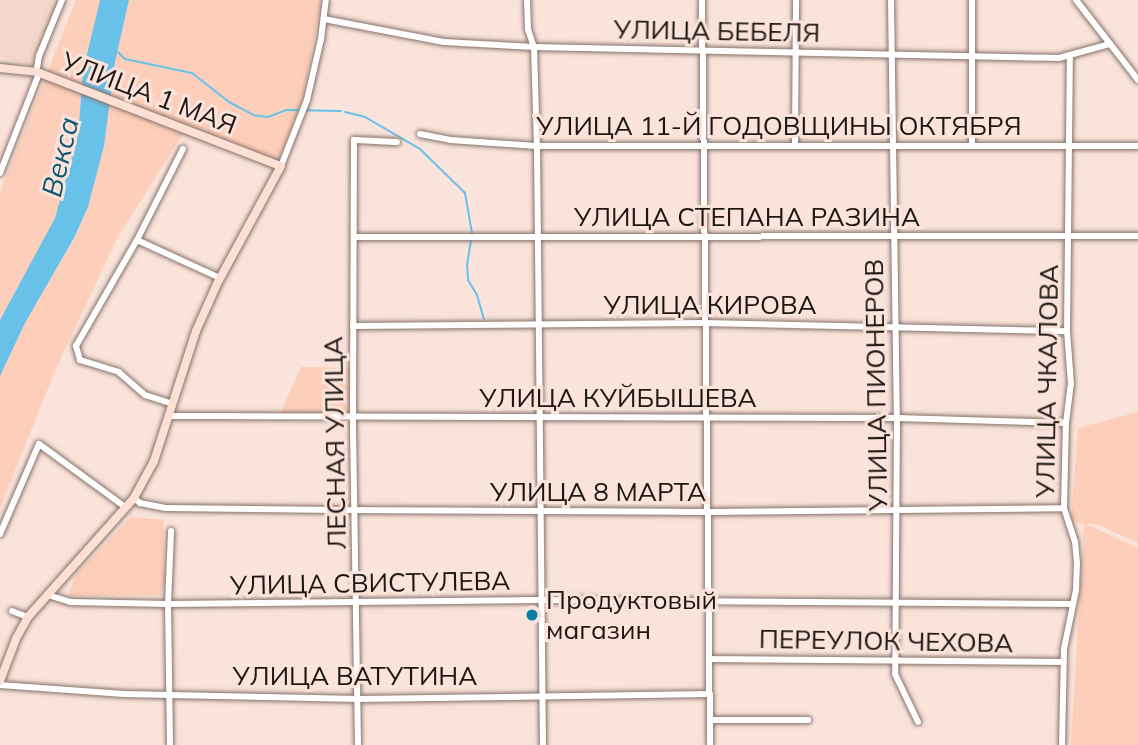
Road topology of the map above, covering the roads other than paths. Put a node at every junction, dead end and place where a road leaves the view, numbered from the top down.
1 (62, 0) edge
2 (326, 0) edge
3 (527, 0) edge
4 (702, 0) edge
5 (796, 0) edge
6 (891, 0) edge
7 (972, 0) edge
8 (1076, 0) edge
9 (324, 19) junction
10 (1110, 44) junction
11 (534, 47) junction
12 (703, 49) junction
13 (796, 51) junction
14 (891, 54) junction
15 (971, 56) junction
16 (1070, 56) junction
17 (0, 68) edge
18 (1138, 80) edge
19 (420, 134) dead end
20 (397, 142) dead end
21 (704, 145) junction
22 (795, 145) junction
23 (892, 145) junction
24 (972, 145) junction
25 (1069, 145) junction
26 (537, 146) junction
27 (1138, 146) edge
28 (183, 149) dead end
29 (281, 166) junction
30 (0, 173) edge
31 (1067, 235) junction
32 (538, 236) junction
33 (1138, 236) edge
34 (355, 237) junction
35 (705, 237) junction
36 (894, 237) junction
37 (136, 240) junction
38 (220, 278) junction
39 (705, 323) junction
40 (537, 324) junction
41 (353, 326) junction
42 (895, 327) junction
43 (1067, 331) junction
44 (173, 404) junction
45 (170, 416) junction
46 (353, 416) junction
47 (706, 417) junction
48 (538, 418) junction
49 (897, 418) junction
50 (1066, 423) junction
51 (134, 498) junction
52 (125, 507) junction
53 (1063, 508) junction
54 (897, 509) junction
55 (354, 510) junction
56 (540, 511) junction
57 (708, 512) junction
58 (171, 531) dead end
59 (0, 534) edge
60 (48, 595) junction
61 (541, 600) junction
62 (709, 601) junction
63 (898, 601) junction
64 (356, 603) junction
65 (168, 604) junction
66 (1073, 604) junction
67 (12, 611) dead end
68 (28, 617) junction
69 (709, 659) junction
70 (895, 661) junction
71 (1063, 662) junction
72 (0, 683) edge
73 (168, 694) junction
74 (710, 694) junction
75 (542, 696) junction
76 (358, 699) junction
77 (710, 720) junction
78 (808, 720) dead end
79 (918, 722) dead end
80 (170, 745) edge
81 (358, 745) edge
82 (543, 745) edge
83 (710, 745) edge
84 (1062, 745) edge

1 - 30 street
2 - 9 street
3 - 11 street
4 - 12 street
5 - 13 street
6 - 14 street, УЛИЦА ПИОНЕРОВ
7 - 15 street
8 - 10 street
9 - 11 street, УЛИЦА БЕБЕЛЯ
9 - 29 street
10 - 16 street, УЛИЦА БЕБЕЛЯ
10 - 18 street
11 - 12 street, УЛИЦА БЕБЕЛЯ
11 - 26 street
12 - 13 street, УЛИЦА БЕБЕЛЯ
12 - 21 street
13 - 14 street, УЛИЦА БЕБЕЛЯ
13 - 22 street
14 - 15 street, УЛИЦА БЕБЕЛЯ
14 - 23 street, УЛИЦА ПИОНЕРОВ
15 - 16 street, УЛИЦА БЕБЕЛЯ
15 - 24 street
16 - 25 street, УЛИЦА ЧКАЛОВА
17 - 29 main road, УЛИЦА 1 МАЯ
19 - 26 street, УЛИЦА 11-Й ГОДОВЩИНЫ ОКТЯБРЯ
20 - 34 street, ЛЕСНАЯ УЛИЦА
21 - 22 street, УЛИЦА 11-Й ГОДОВЩИНЫ ОКТЯБРЯ
21 - 26 street, УЛИЦА 11-Й ГОДОВЩИНЫ ОКТЯБРЯ
21 - 35 street
22 - 23 street, УЛИЦА 11-Й ГОДОВЩИНЫ ОКТЯБРЯ
23 - 24 street, УЛИЦА 11-Й ГОДОВЩИНЫ ОКТЯБРЯ
23 - 36 street, УЛИЦА ПИОНЕРОВ
24 - 25 street, УЛИЦА 11-Й ГОДОВЩИНЫ ОКТЯБРЯ
25 - 27 street, УЛИЦА 11-Й ГОДОВЩИНЫ ОКТЯБРЯ
25 - 31 street, УЛИЦА ЧКАЛОВА
26 - 32 street
28 - 37 street
29 - 38 main road
31 - 33 street, УЛИЦА СТЕПАНА РАЗИНА
31 - 36 street, УЛИЦА СТЕПАНА РАЗИНА
31 - 43 street, УЛИЦА ЧКАЛОВА
32 - 34 street, УЛИЦА СТЕПАНА РАЗИНА
32 - 35 street, УЛИЦА СТЕПАНА РАЗИНА
32 - 40 street
34 - 41 street, ЛЕСНАЯ УЛИЦА
35 - 36 street, УЛИЦА СТЕПАНА РАЗИНА
35 - 39 street
36 - 42 street, УЛИЦА ПИОНЕРОВ
37 - 38 street
37 - 44 street
38 - 44 main road
39 - 40 street, УЛИЦА КИРОВА
39 - 42 street, УЛИЦА КИРОВА
39 - 47 street
40 - 41 street, УЛИЦА КИРОВА
40 - 48 street
41 - 46 street, ЛЕСНАЯ УЛИЦА
42 - 43 street, УЛИЦА КИРОВА
42 - 49 street, УЛИЦА ПИОНЕРОВ
43 - 50 street, УЛИЦА ЧКАЛОВА
44 - 45 main road
45 - 46 street, УЛИЦА КУЙБЫШЕВА
45 - 51 main road
46 - 48 street, УЛИЦА КУЙБЫШЕВА
46 - 55 street, ЛЕСНАЯ УЛИЦА
47 - 48 street, УЛИЦА КУЙБЫШЕВА
47 - 49 street, УЛИЦА КУЙБЫШЕВА
47 - 57 street
48 - 56 street
49 - 50 street, УЛИЦА КУЙБЫШЕВА
49 - 54 street, УЛИЦА ПИОНЕРОВ
50 - 53 street, УЛИЦА ЧКАЛОВА
51 - 52 main road
51 - 55 street, УЛИЦА 8 МАРТА
52 - 59 street
52 - 60 main road
53 - 54 street, УЛИЦА 8 МАРТА
53 - 66 street, УЛИЦА ЧКАЛОВА
54 - 57 street, УЛИЦА 8 МАРТА
54 - 63 street, УЛИЦА ПИОНЕРОВ
55 - 56 street, УЛИЦА 8 МАРТА
55 - 64 street, ЛЕСНАЯ УЛИЦА
56 - 57 street, УЛИЦА 8 МАРТА
56 - 61 street
57 - 62 street
58 - 65 street
60 - 65 street, УЛИЦА СВИСТУЛЕВА
60 - 68 main road
61 - 62 street, УЛИЦА СВИСТУЛЕВА
61 - 64 street, УЛИЦА СВИСТУЛЕВА
61 - 75 street
62 - 63 street, УЛИЦА СВИСТУЛЕВА
62 - 69 street
63 - 66 street, УЛИЦА СВИСТУЛЕВА
63 - 70 street, УЛИЦА ПИОНЕРОВ
64 - 65 street, УЛИЦА СВИСТУЛЕВА
64 - 76 street, ЛЕСНАЯ УЛИЦА
65 - 73 street
66 - 71 street, УЛИЦА ЧКАЛОВА
67 - 68 street
68 - 72 main road
69 - 70 street, ПЕРЕУЛОК ЧЕХОВА
69 - 74 street
70 - 71 street, ПЕРЕУЛОК ЧЕХОВА
70 - 79 street, УЛИЦА ПИОНЕРОВ
71 - 84 street, УЛИЦА ЧКАЛОВА
72 - 73 street, УЛИЦА ВАТУТИНА
73 - 76 street, УЛИЦА ВАТУТИНА
73 - 80 street
74 - 75 street, УЛИЦА ВАТУТИНА
74 - 77 street
75 - 76 street, УЛИЦА ВАТУТИНА
75 - 82 street
76 - 81 street, ЛЕСНАЯ УЛИЦА
77 - 78 street
77 - 83 street

